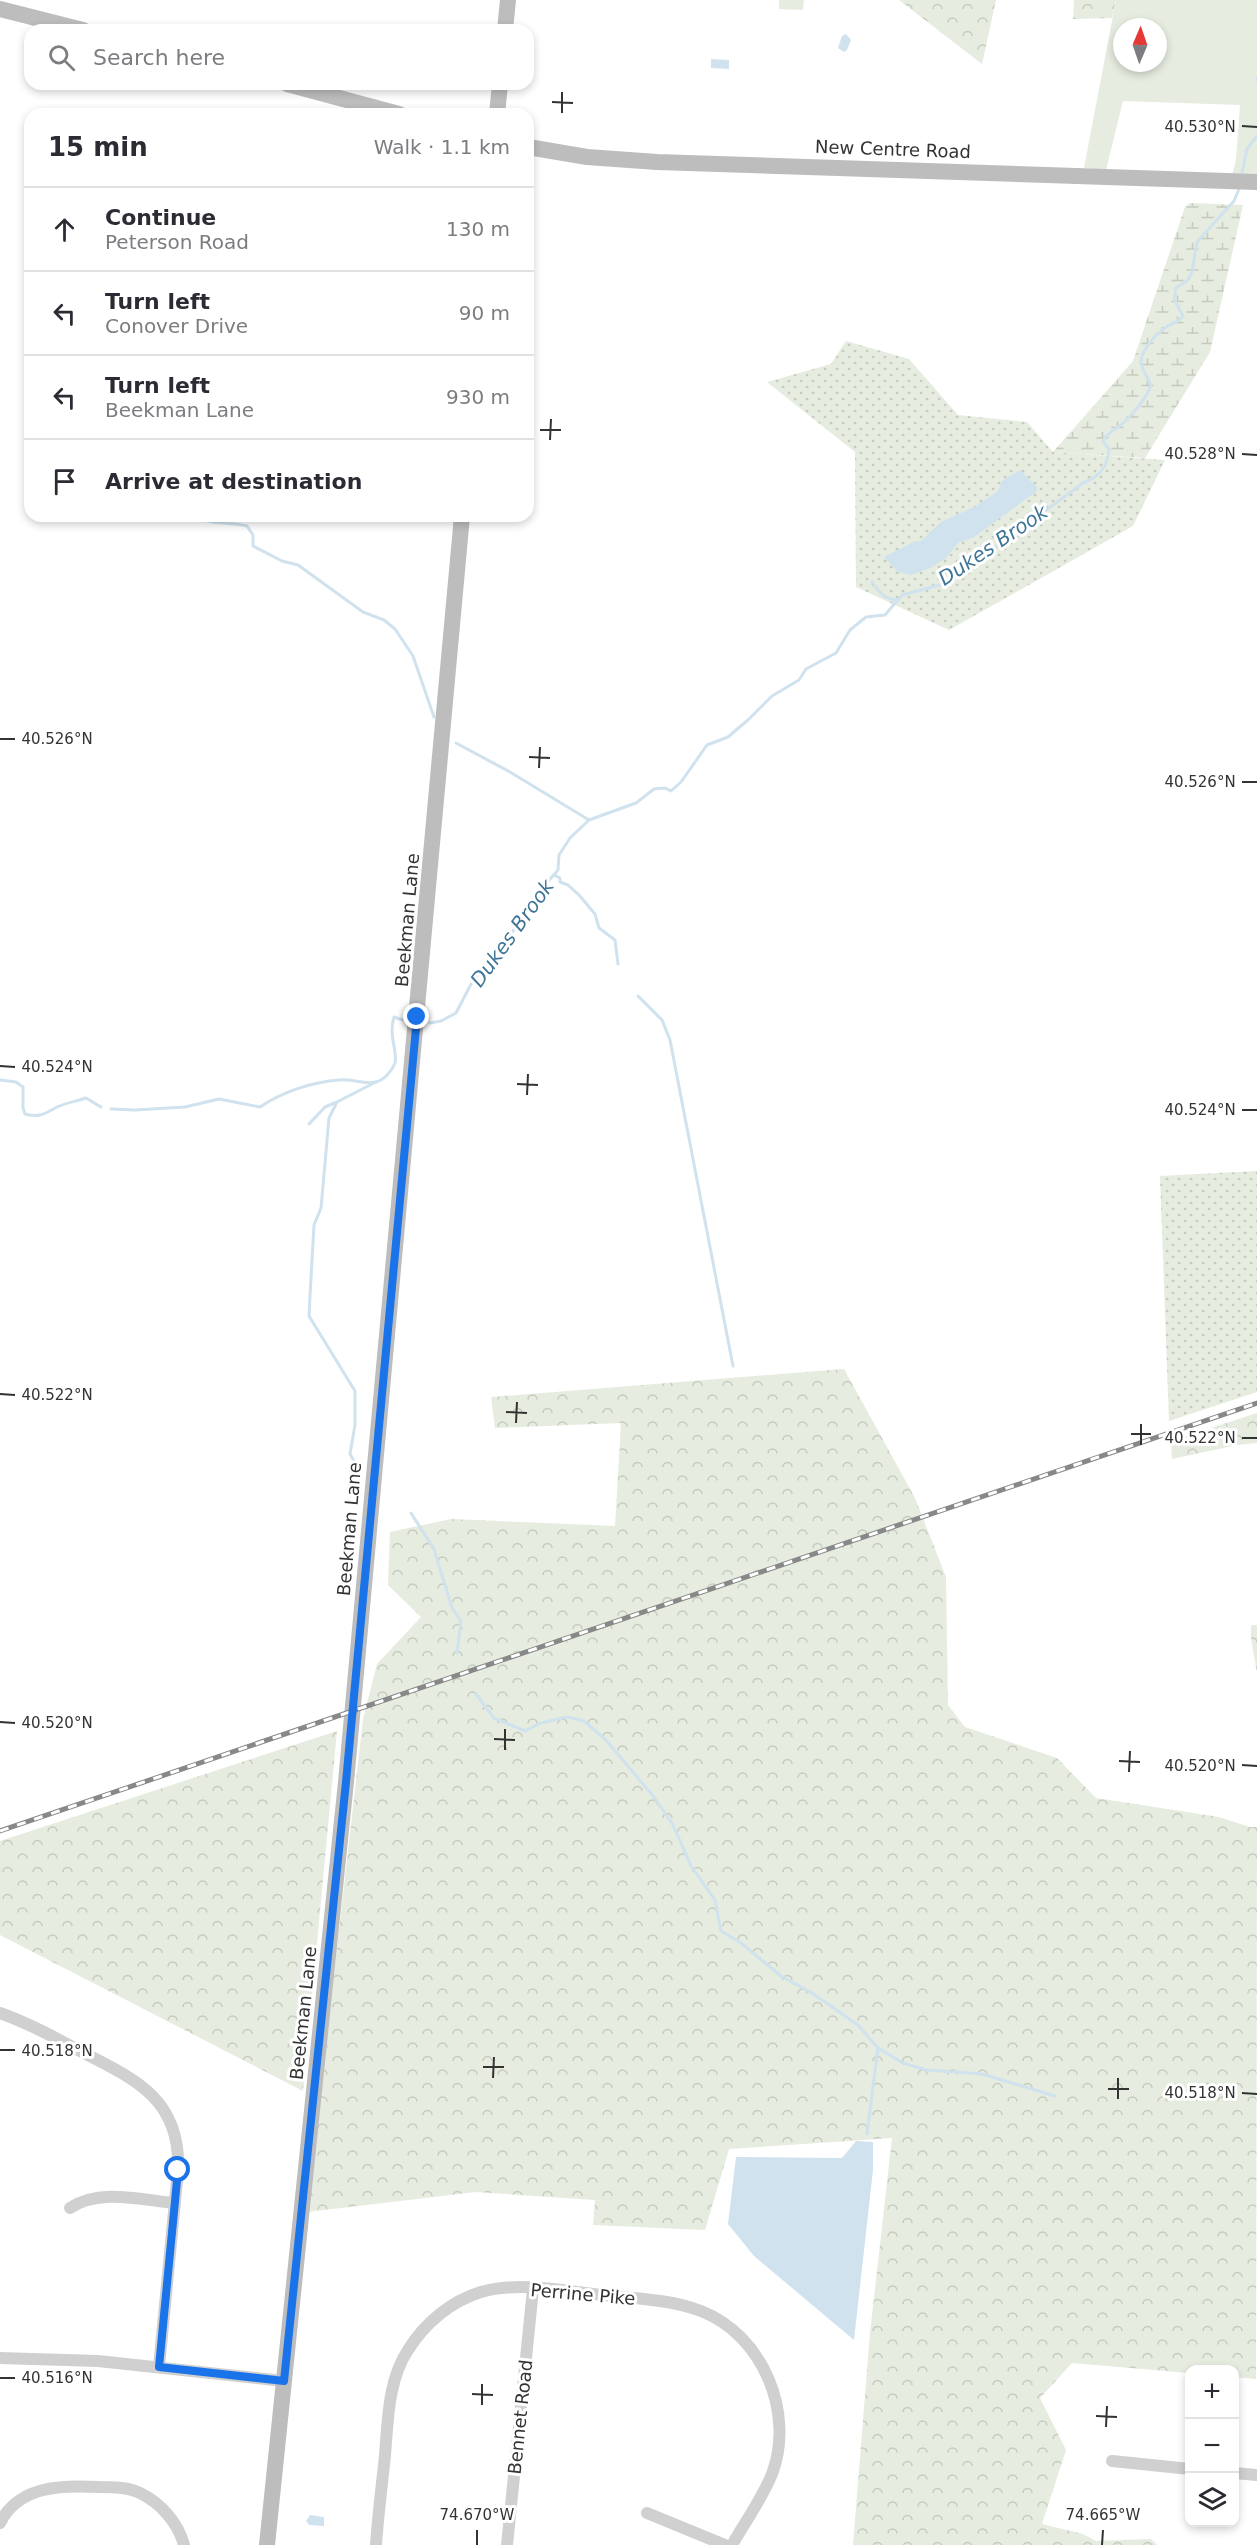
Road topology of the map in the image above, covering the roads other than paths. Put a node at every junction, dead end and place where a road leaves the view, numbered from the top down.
1 (507, 0) edge
2 (0, 9) edge
3 (59, 24) edge
4 (505, 24) edge
5 (309, 90) edge
6 (499, 90) edge
7 (377, 108) edge
8 (498, 108) edge
9 (534, 148) edge
10 (1257, 182) edge
11 (461, 522) edge
12 (0, 2013) edge
13 (175, 2204) junction
14 (70, 2208) dead end
15 (533, 2289) junction
16 (0, 2358) edge
17 (159, 2367) junction
18 (284, 2381) junction
19 (1112, 2461) dead end
20 (1185, 2468) edge
21 (1239, 2473) edge
22 (1257, 2475) edge
23 (647, 2513) dead end
24 (0, 2523) edge
25 (184, 2545) edge
26 (267, 2545) edge
27 (376, 2545) edge
28 (507, 2545) edge
29 (725, 2545) edge
30 (732, 2545) edge

1 - 4 street
2 - 3 street
5 - 7 street
6 - 8 street
9 - 10 street, New Centre Road
11 - 18 street, Beekman Lane
12 - 13 street
13 - 14 street
13 - 17 street
15 - 27 street, Perrine Pike
15 - 28 street, Bennet Road
15 - 30 street, Perrine Pike
16 - 17 street
17 - 18 street
18 - 26 street, Beekman Lane
19 - 20 street
21 - 22 street
23 - 29 street
24 - 25 street

